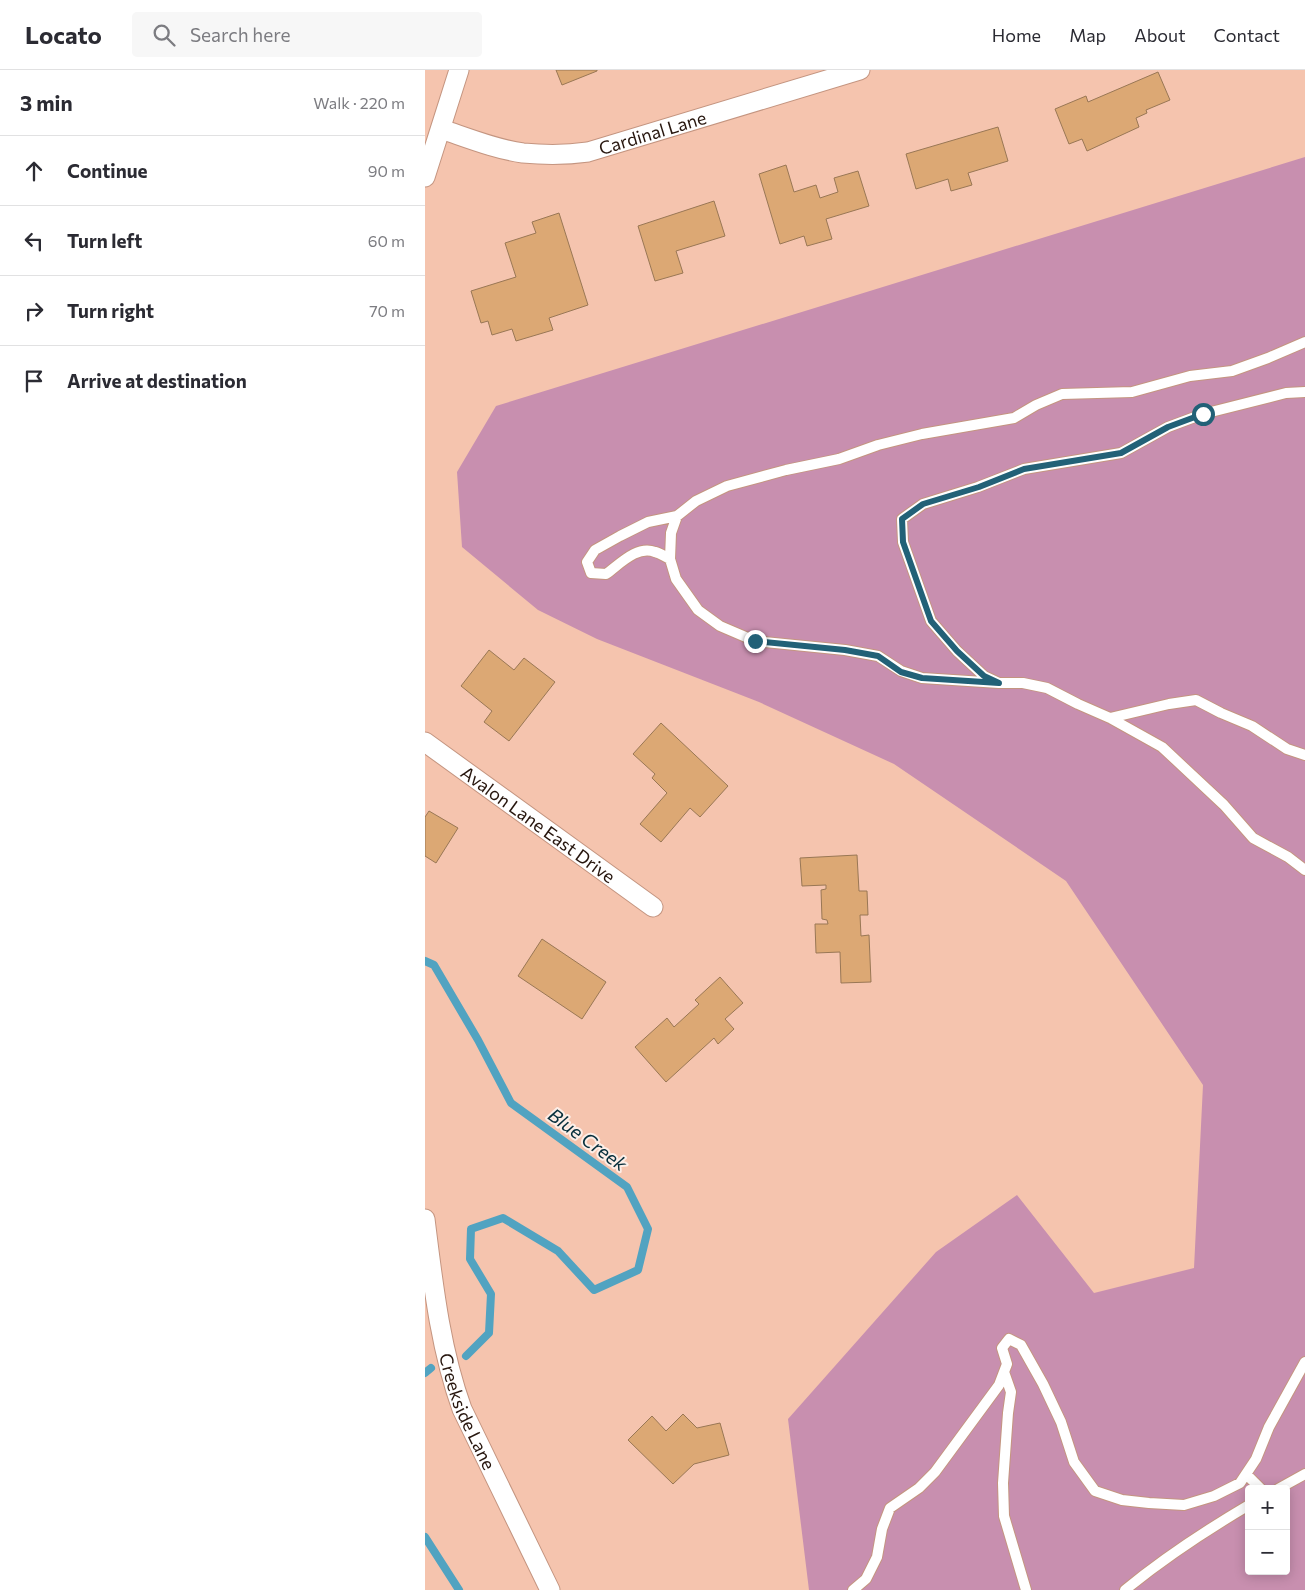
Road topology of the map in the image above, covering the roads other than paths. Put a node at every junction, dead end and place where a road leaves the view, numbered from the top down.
1 (459, 70) edge
2 (860, 70) edge
3 (441, 129) junction
4 (425, 177) edge
5 (1305, 342) edge
6 (1305, 392) edge
7 (677, 516) junction
8 (670, 559) junction
9 (999, 683) junction
10 (1110, 718) junction
11 (425, 742) edge
12 (1305, 755) edge
13 (1305, 870) edge
14 (653, 907) dead end
15 (425, 1219) edge
16 (1305, 1362) edge
17 (1004, 1372) junction
18 (1247, 1474) junction
19 (1305, 1474) edge
20 (1257, 1485) edge
21 (1285, 1485) edge
22 (1245, 1507) edge
23 (550, 1590) edge
24 (853, 1590) edge
25 (1026, 1590) edge
26 (1125, 1590) edge

1 - 3 street
2 - 3 street, Cardinal Lane
3 - 4 street
5 - 7 lane
6 - 9 lane
7 - 8 lane
7 - 8 lane
8 - 9 lane
9 - 10 lane
10 - 12 lane
10 - 13 lane
11 - 14 street, Avalon Lane East Drive
15 - 23 street, Creekside Lane
16 - 18 lane
17 - 18 lane
17 - 24 lane
17 - 25 lane
18 - 20 lane
19 - 21 lane
22 - 26 lane

